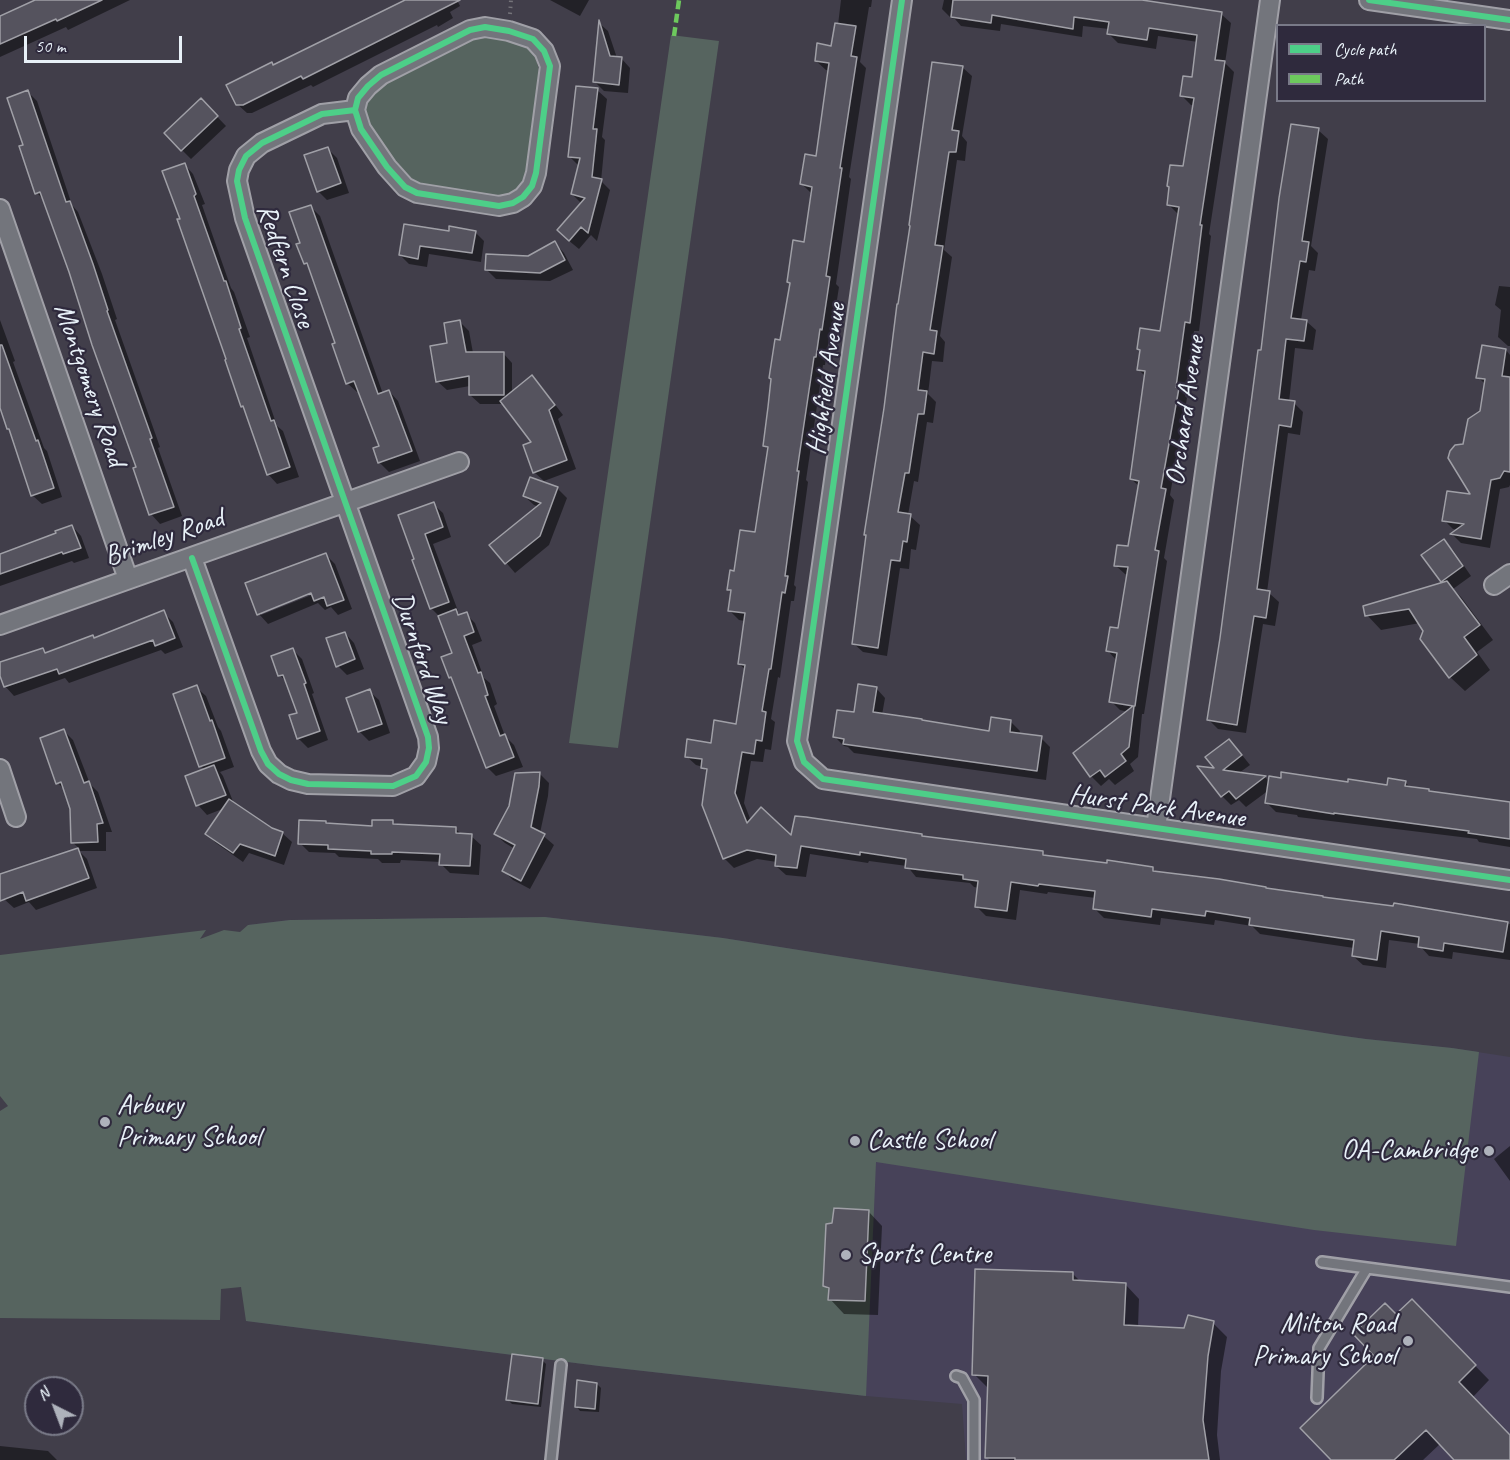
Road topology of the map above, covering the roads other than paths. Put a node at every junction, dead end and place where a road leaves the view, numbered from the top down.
1 (902, 0) edge
2 (1270, 0) edge
3 (1369, 0) edge
4 (1510, 20) edge
5 (355, 110) junction
6 (0, 209) edge
7 (459, 462) dead end
8 (346, 503) junction
9 (192, 558) junction
10 (1510, 574) edge
11 (128, 579) junction
12 (1494, 585) dead end
13 (0, 625) edge
14 (804, 762) joint
15 (0, 769) edge
16 (16, 817) dead end
17 (1156, 828) junction
18 (1510, 880) edge
19 (1322, 1262) dead end
20 (1367, 1268) junction
21 (1510, 1287) edge
22 (561, 1365) dead end
23 (956, 1376) dead end
24 (1317, 1398) dead end
25 (551, 1460) edge
26 (974, 1460) edge

1 - 14 street, Highfield Avenue
2 - 17 street, Orchard Avenue
3 - 4 street
5 - 5 street
5 - 8 street, Redfern Close
6 - 11 street, Montgomery Road
7 - 8 street, Brimley Road
8 - 9 street, Brimley Road
8 - 9 street, Durnford Way
9 - 11 street, Brimley Road
10 - 12 street
11 - 13 street, Brimley Road
14 - 17 street, Hurst Park Avenue
15 - 16 street
17 - 18 street, Hurst Park Avenue
19 - 20 lane
20 - 21 lane
20 - 24 lane
22 - 25 lane
23 - 26 lane

